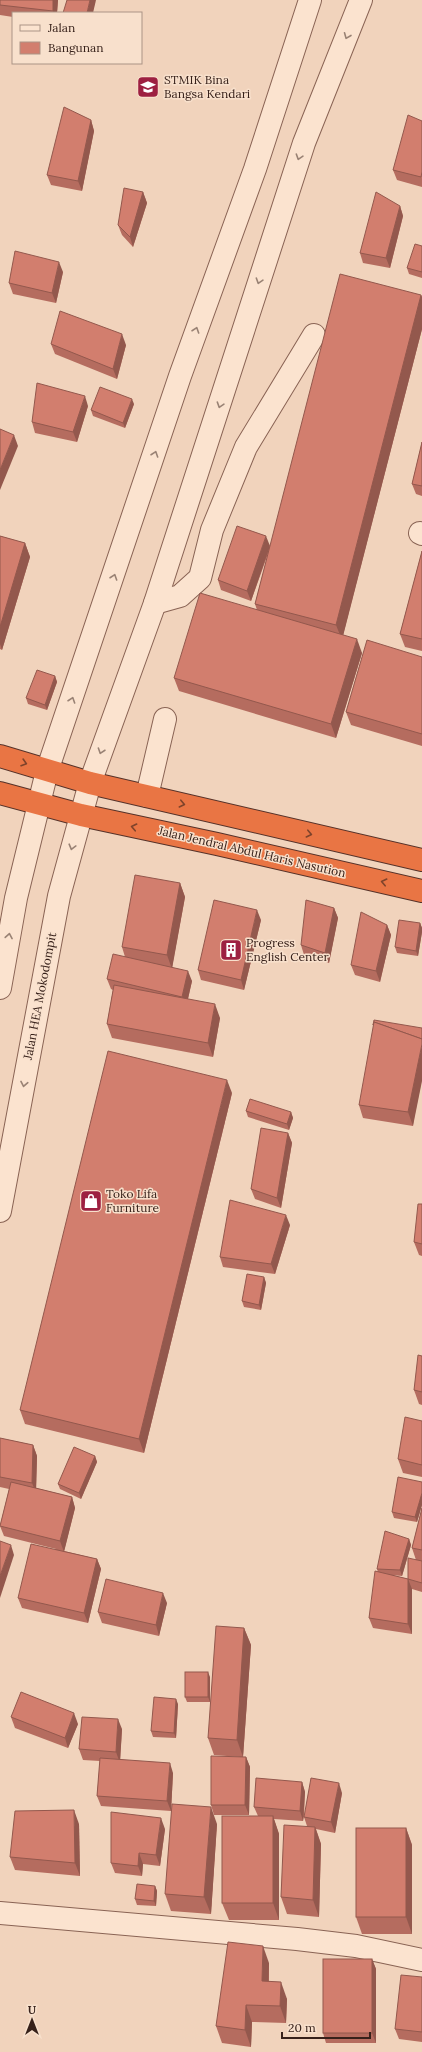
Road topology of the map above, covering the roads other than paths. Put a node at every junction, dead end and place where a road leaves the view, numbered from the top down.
1 (310, 0) edge
2 (361, 0) edge
3 (314, 335) dead end
4 (155, 603) junction
5 (165, 719) dead end
6 (0, 756) edge
7 (48, 771) junction
8 (90, 783) junction
9 (0, 793) edge
10 (147, 796) junction
11 (38, 805) junction
12 (81, 815) junction
13 (422, 860) edge
14 (422, 891) edge
15 (0, 988) edge
16 (0, 1211) edge
17 (0, 1912) edge
18 (422, 1960) edge

7 -> 1 street
2 -> 4 street, Jalan HEA Mokodompit
3 - 4 street
4 -> 8 street, Jalan HEA Mokodompit
5 - 10 street
6 -> 7 highway
7 - 8 highway
7 - 11 street
8 - 10 highway
8 - 12 street, Jalan HEA Mokodompit
9 - 11 highway, Jalan Jendral Abdul Haris Nasution
10 -> 13 highway
11 - 12 highway, Jalan Jendral Abdul Haris Nasution
15 -> 11 street
14 -> 12 highway, Jalan Jendral Abdul Haris Nasution
12 -> 16 street, Jalan HEA Mokodompit
17 - 18 street

